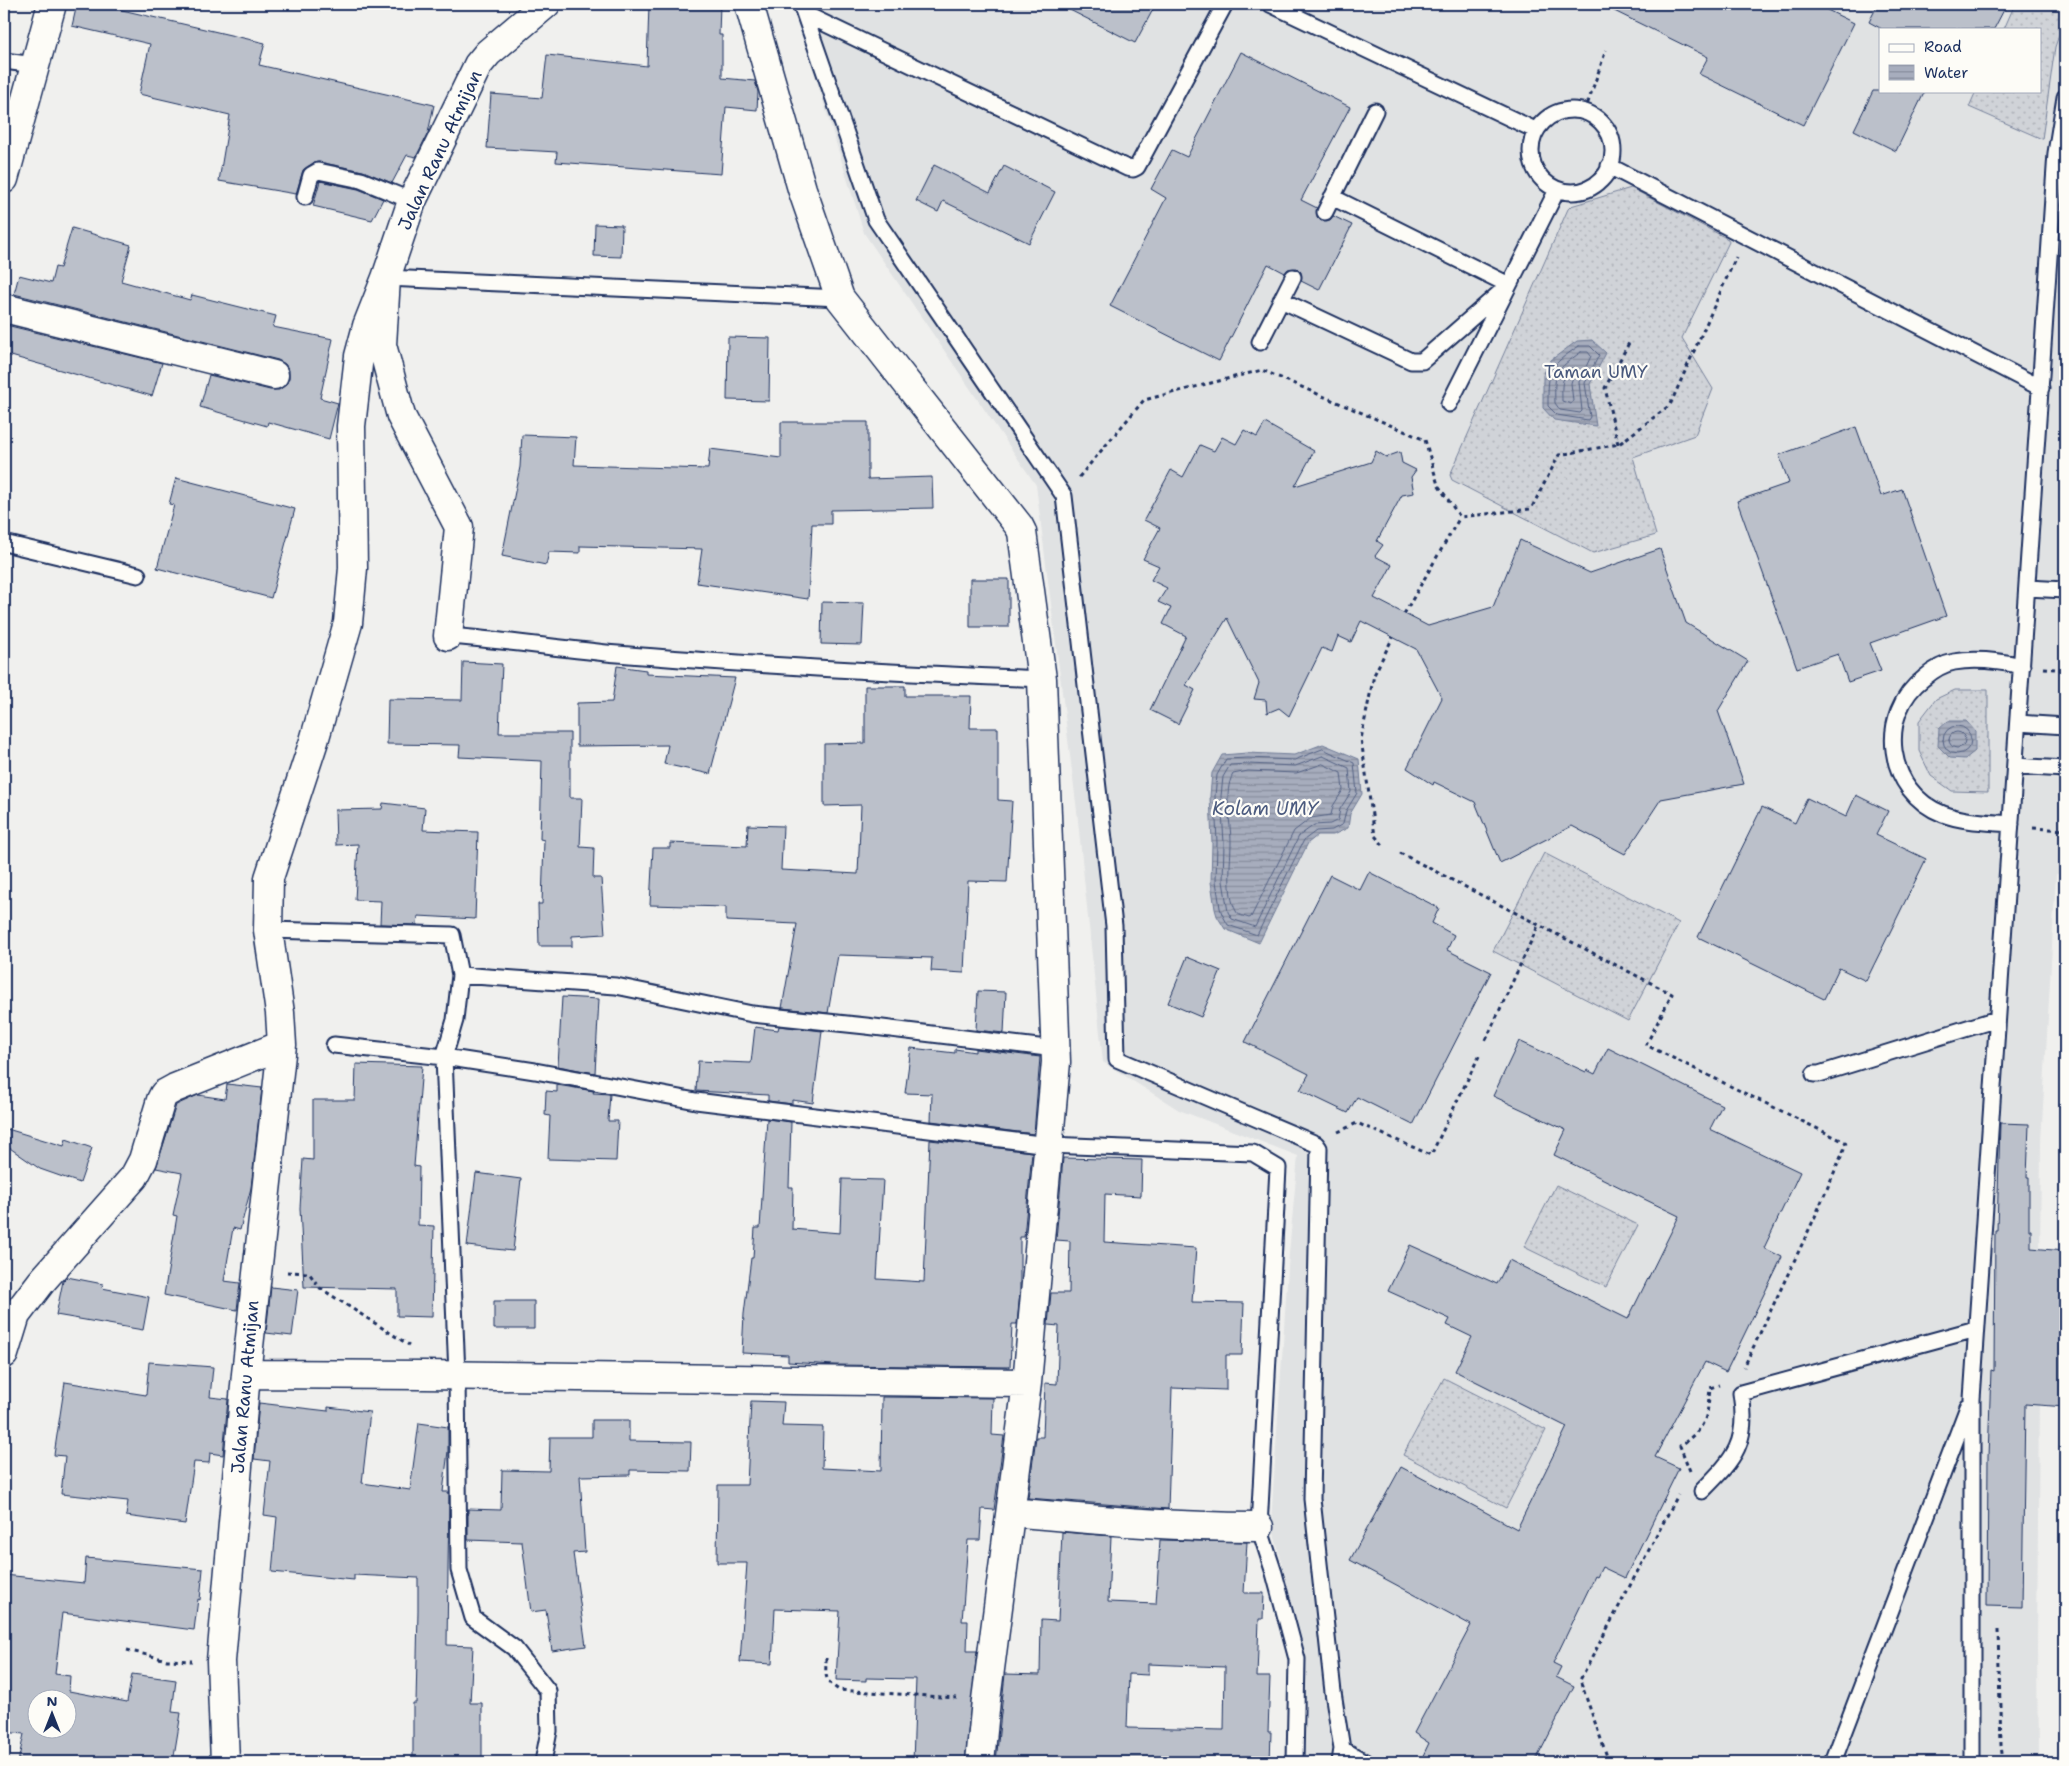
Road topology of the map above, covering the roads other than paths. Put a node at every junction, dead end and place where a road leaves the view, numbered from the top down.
1 (52, 4) edge
2 (546, 4) edge
3 (749, 4) edge
4 (1226, 4) edge
5 (1270, 4) edge
6 (803, 9) edge
7 (4, 61) edge
8 (34, 65) junction
9 (2065, 97) edge
10 (1375, 112) dead end
11 (1535, 130) junction
12 (1609, 166) junction
13 (4, 179) edge
14 (1557, 190) junction
15 (305, 197) dead end
16 (1332, 197) junction
17 (412, 201) junction
18 (1325, 212) dead end
19 (1293, 277) dead end
20 (386, 278) junction
21 (1509, 286) junction
22 (840, 298) junction
23 (1281, 300) junction
24 (4, 308) edge
25 (1260, 342) dead end
26 (274, 375) dead end
27 (2041, 388) junction
28 (1449, 404) dead end
29 (4, 543) edge
30 (138, 575) dead end
31 (2027, 588) junction
32 (2065, 590) edge
33 (448, 636) joint
34 (2022, 666) junction
35 (1042, 679) junction
36 (2018, 723) junction
37 (2065, 726) edge
38 (2015, 766) junction
39 (2065, 769) edge
40 (2011, 824) junction
41 (268, 930) junction
42 (460, 975) junction
43 (1997, 1020) junction
44 (282, 1045) junction
45 (334, 1045) dead end
46 (1055, 1049) junction
47 (444, 1057) junction
48 (1814, 1074) dead end
49 (1048, 1145) junction
50 (1976, 1329) junction
51 (4, 1354) edge
52 (246, 1374) junction
53 (457, 1375) junction
54 (1027, 1383) junction
55 (1972, 1399) junction
56 (1702, 1491) dead end
57 (1011, 1512) junction
58 (1259, 1527) junction
59 (1341, 1756) edge
60 (225, 1762) edge
61 (543, 1762) edge
62 (980, 1762) edge
63 (1295, 1762) edge
64 (1365, 1762) edge
65 (1833, 1762) edge
66 (1972, 1762) edge

1 - 8 street
2 - 17 street, Jalan Ranu Atmijan
3 - 22 street
4 - 6 lane
5 - 11 lane
6 - 59 lane
7 - 8 lane
8 - 13 street
9 - 27 lane
10 - 16 lane
11 - 12 lane
11 - 14 lane
12 - 14 lane
12 - 27 lane
14 - 21 lane
15 - 17 lane
16 - 18 lane
16 - 21 lane
17 - 20 street, Jalan Ranu Atmijan
19 - 23 lane
20 - 22 lane
20 - 33 street, Jalan Ranu Atmijan
20 - 41 street, Jalan Ranu Atmijan
21 - 23 lane
21 - 28 lane
22 - 35 street
23 - 25 lane
24 - 26 street
27 - 31 lane
29 - 30 lane
31 - 32 lane
31 - 34 lane
33 - 35 lane
34 - 36 lane
34 - 40 lane
35 - 46 street
36 - 37 lane
36 - 38 lane
38 - 39 lane
38 - 40 lane
40 - 43 lane
41 - 42 lane
41 - 44 street, Jalan Ranu Atmijan
42 - 46 lane
42 - 47 lane
43 - 48 lane
43 - 50 lane
44 - 51 street
44 - 52 street, Jalan Ranu Atmijan
45 - 47 lane
46 - 49 street
47 - 49 lane
47 - 53 lane
49 - 54 street
49 - 58 lane
50 - 55 lane
50 - 56 lane
52 - 53 street
52 - 60 street, Jalan Ranu Atmijan
53 - 54 street
53 - 61 lane
54 - 57 street
55 - 65 lane
55 - 66 lane
57 - 58 street
57 - 62 street
58 - 63 lane
59 - 64 lane

